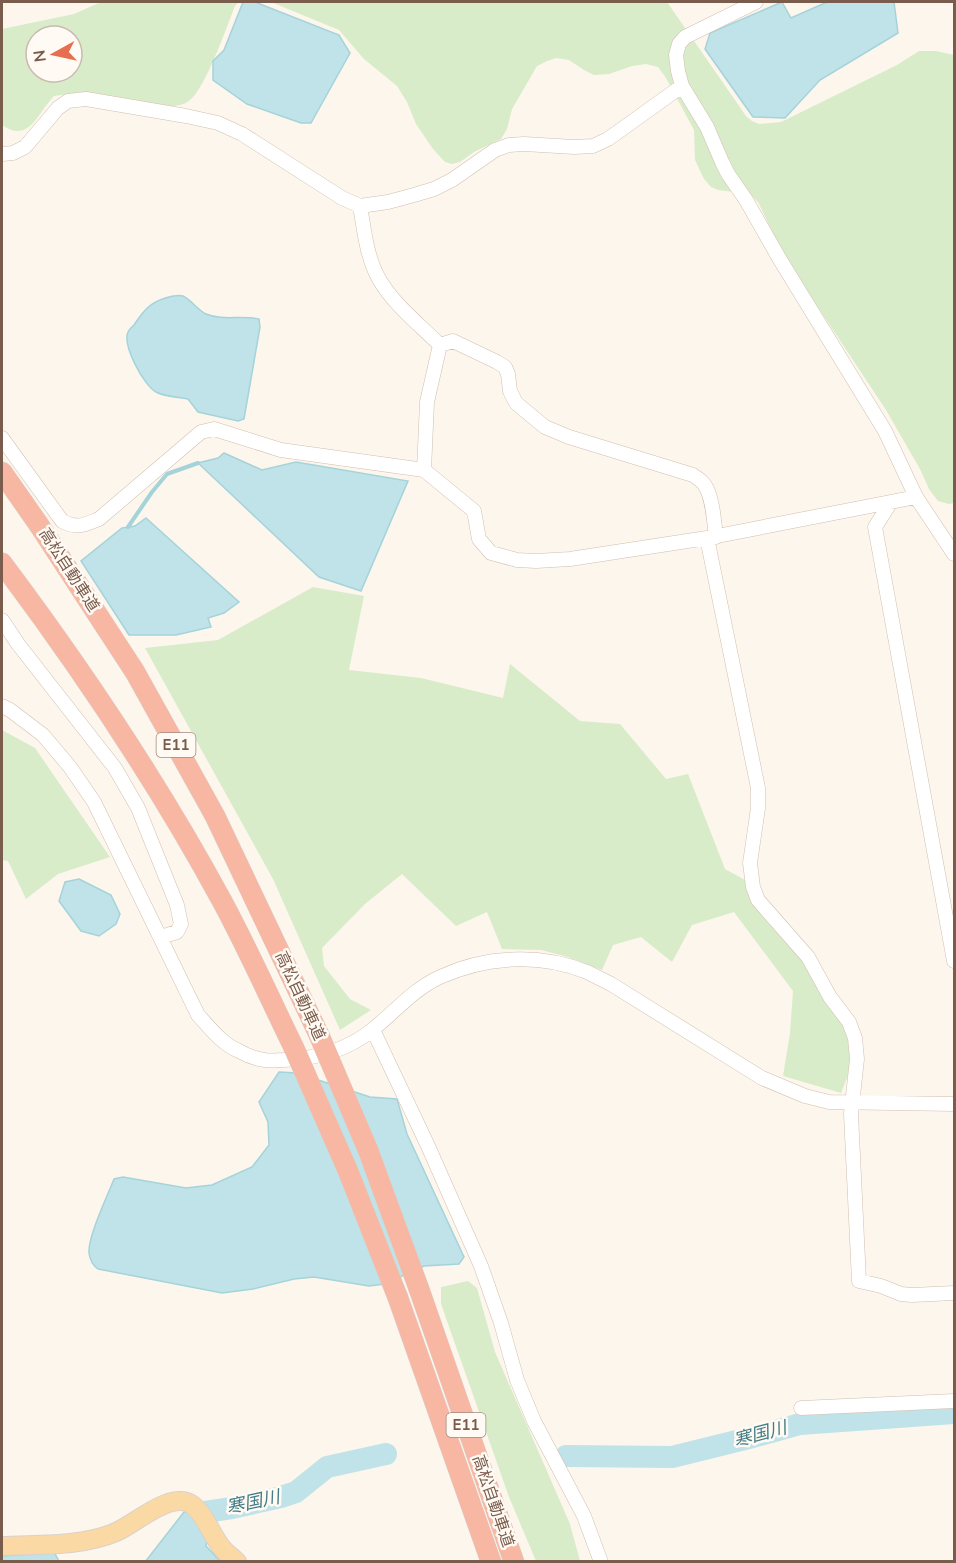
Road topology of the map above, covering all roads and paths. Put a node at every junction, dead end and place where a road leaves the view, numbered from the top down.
1 (756, 2) edge
2 (682, 86) junction
3 (2, 154) edge
4 (360, 206) junction
5 (440, 345) junction
6 (2, 438) edge
7 (424, 470) junction
8 (2, 472) edge
9 (916, 497) junction
10 (891, 502) junction
11 (711, 537) junction
12 (954, 554) edge
13 (2, 563) edge
14 (2, 620) edge
15 (2, 706) edge
16 (161, 937) junction
17 (954, 962) edge
18 (373, 1030) junction
19 (851, 1103) junction
20 (954, 1104) edge
21 (954, 1293) edge
22 (954, 1401) edge
23 (801, 1408) dead end
24 (2, 1546) edge
25 (237, 1562) edge
26 (491, 1562) edge
27 (516, 1562) edge
28 (601, 1562) edge

1 - 2 street
2 - 4 street
2 - 9 street
3 - 4 street
4 - 5 street
5 - 7 street
5 - 11 street
6 - 7 street
7 - 11 street
8 - 27 highway, 高松自動車道 / E11, bridge
9 - 10 street
9 - 12 street
10 - 11 street
10 - 17 street
11 - 19 street
13 - 26 highway, 高松自動車道 / E11, bridge
14 - 16 street
15 - 16 street
16 - 18 street
18 - 19 street
18 - 28 street
19 - 20 street
19 - 21 street
22 - 23 street
24 - 25 main road

